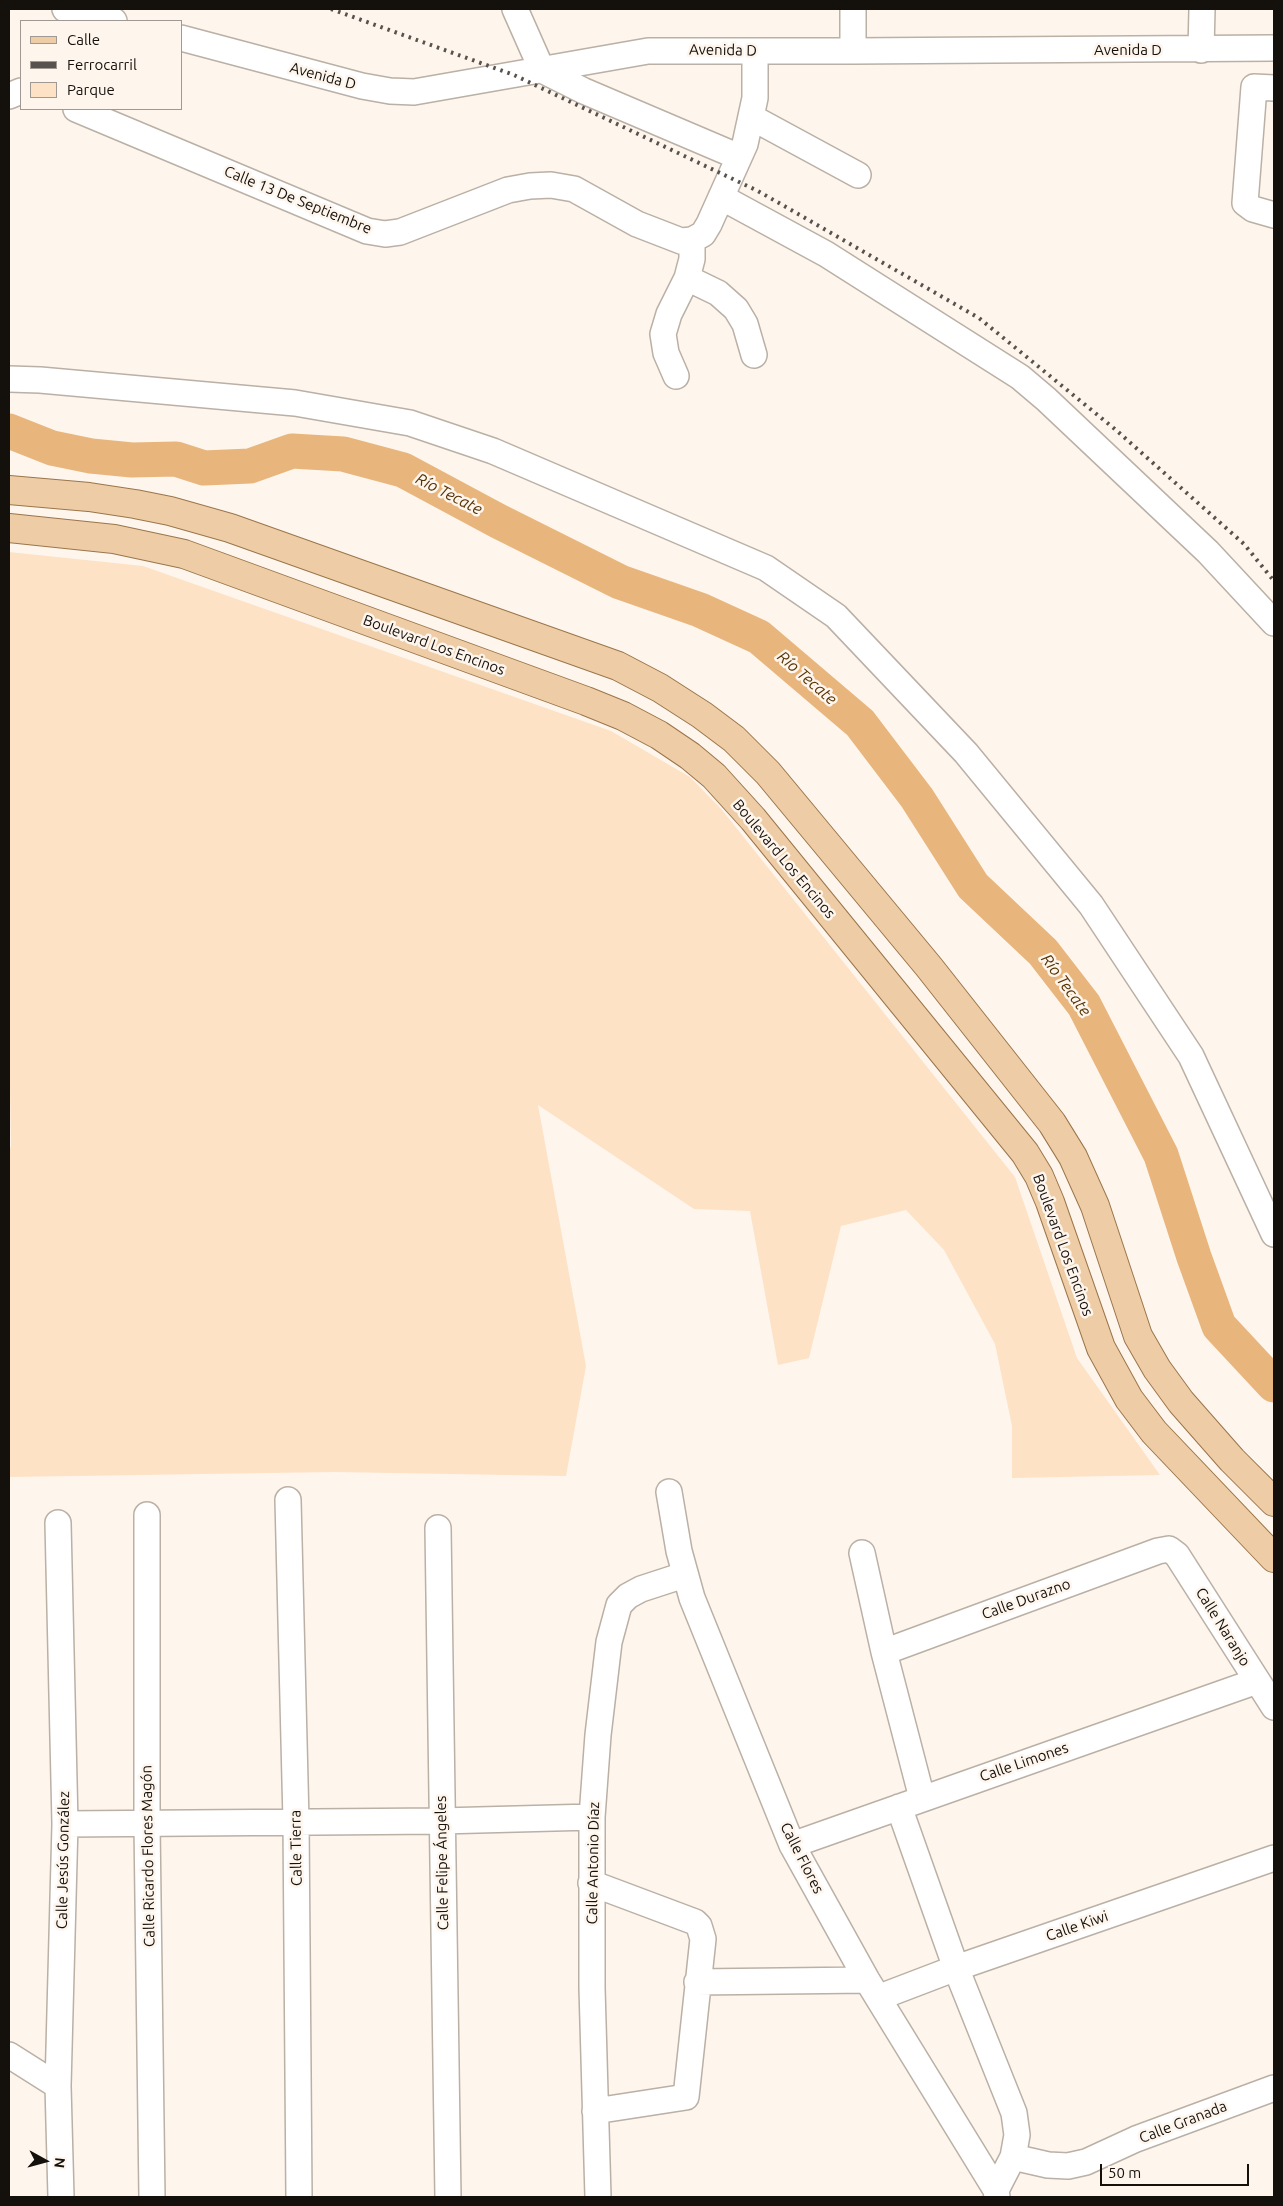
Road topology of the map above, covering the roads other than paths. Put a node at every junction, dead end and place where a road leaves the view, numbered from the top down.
1 (65, 9) edge
2 (515, 9) edge
3 (853, 9) edge
4 (1202, 9) edge
5 (110, 20) edge
6 (182, 38) edge
7 (1274, 48) edge
8 (1202, 50) junction
9 (754, 51) junction
10 (852, 51) junction
11 (542, 70) junction
12 (1274, 88) edge
13 (78, 110) edge
14 (751, 118) junction
15 (739, 157) junction
16 (858, 175) dead end
17 (721, 197) junction
18 (1274, 215) edge
19 (692, 240) junction
20 (687, 278) junction
21 (754, 355) dead end
22 (676, 376) dead end
23 (9, 379) edge
24 (9, 490) edge
25 (9, 528) edge
26 (1274, 623) edge
27 (1274, 1234) edge
28 (669, 1492) dead end
29 (288, 1500) dead end
30 (1274, 1502) edge
31 (147, 1515) dead end
32 (58, 1523) dead end
33 (438, 1528) dead end
34 (1270, 1546) edge
35 (1169, 1549) joint
36 (862, 1553) dead end
37 (684, 1575) junction
38 (884, 1652) junction
39 (1257, 1681) junction
40 (1274, 1707) edge
41 (922, 1798) junction
42 (899, 1807) junction
43 (592, 1817) junction
44 (296, 1821) junction
45 (441, 1821) junction
46 (65, 1824) junction
47 (146, 1824) junction
48 (792, 1845) junction
49 (1274, 1858) edge
50 (591, 1883) junction
51 (956, 1968) junction
52 (697, 1982) junction
53 (874, 1989) junction
54 (9, 2055) edge
55 (58, 2086) junction
56 (1274, 2088) edge
57 (595, 2111) junction
58 (1013, 2157) junction
59 (996, 2194) edge
60 (61, 2197) edge
61 (152, 2197) edge
62 (299, 2197) edge
63 (448, 2197) edge
64 (598, 2197) edge

1 - 5 street
2 - 11 street
3 - 10 street
4 - 8 street
6 - 11 street, Avenida D
7 - 8 street, Avenida D
8 - 10 street, Avenida D
9 - 10 street, Avenida D
9 - 11 street, Avenida D
9 - 14 street
11 - 15 street
12 - 18 street
13 - 19 street, Calle 13 De Septiembre
14 - 15 street
14 - 16 street
15 - 17 street
17 - 19 street
17 - 26 street
19 - 20 street
20 - 21 street
20 - 22 street
23 - 27 street
24 - 30 main road
25 - 34 main road, Boulevard Los Encinos
28 - 37 street, Calle Flores
29 - 44 street, Calle Tierra
31 - 47 street, Calle Ricardo Flores Magón
32 - 46 street, Calle Jesús González
33 - 45 street, Calle Felipe Ángeles
35 - 38 street, Calle Durazno
35 - 39 street, Calle Naranjo
36 - 38 street
37 - 43 street, Calle Antonio Díaz
37 - 48 street, Calle Flores
38 - 41 street
39 - 40 street, Calle Naranjo
39 - 41 street, Calle Limones
41 - 42 street, Calle Limones
42 - 48 street, Calle Limones
42 - 51 street
43 - 45 street
43 - 50 street, Calle Antonio Díaz
44 - 45 street
44 - 47 street
44 - 62 street, Calle Tierra
45 - 63 street, Calle Felipe Ángeles
46 - 47 street
46 - 55 street, Calle Jesús González
47 - 61 street, Calle Ricardo Flores Magón
48 - 53 street, Calle Flores
49 - 51 street, Calle Kiwi
50 - 52 street
50 - 57 street, Calle Antonio Díaz
51 - 53 street, Calle Kiwi
51 - 58 street
52 - 53 street, Calle Kiwi
52 - 57 street
53 - 59 street, Calle Flores
54 - 55 street
55 - 60 street, Calle Jesús González
56 - 58 street, Calle Granada
57 - 64 street, Calle Antonio Díaz
58 - 59 street

